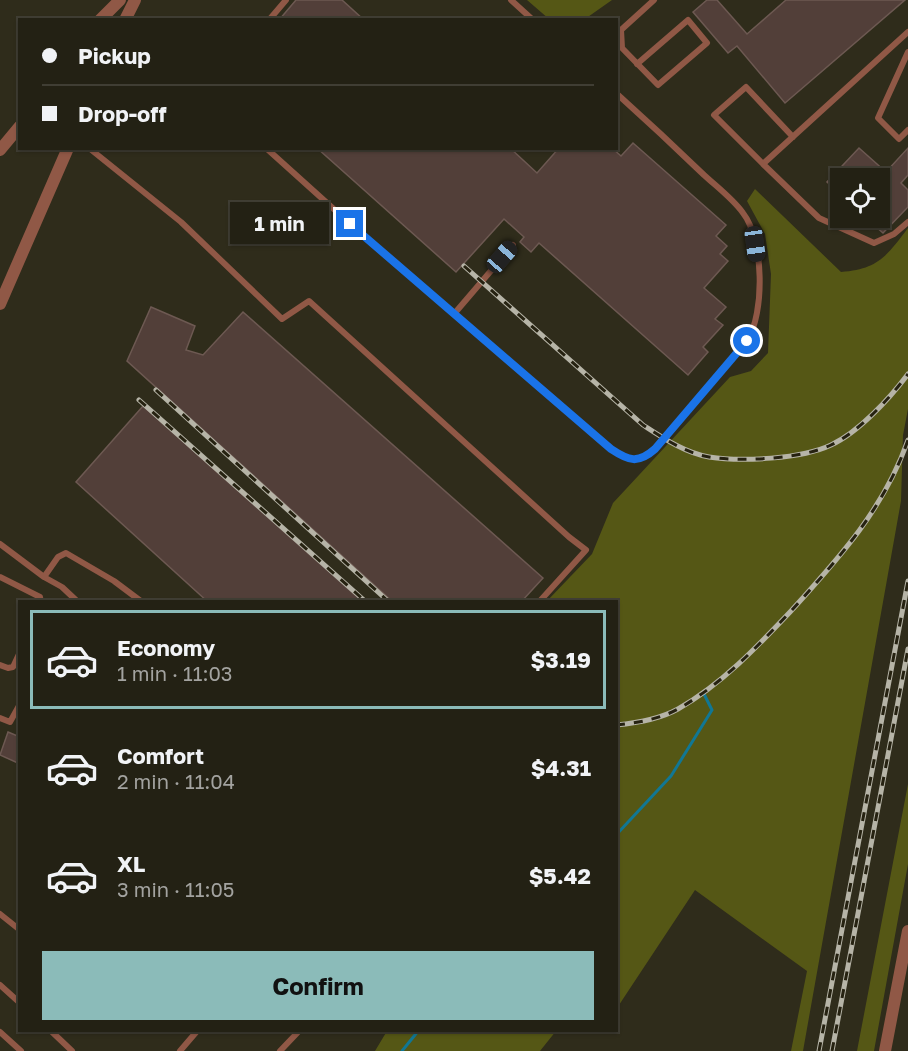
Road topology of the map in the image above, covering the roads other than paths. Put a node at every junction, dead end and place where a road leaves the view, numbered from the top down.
1 (120, 0) edge
2 (135, 0) edge
3 (286, 0) edge
4 (512, 0) edge
5 (654, 0) edge
6 (102, 18) edge
7 (126, 18) edge
8 (271, 18) edge
9 (531, 18) edge
10 (908, 32) edge
11 (908, 52) edge
12 (637, 63) junction
13 (618, 95) edge
14 (18, 128) edge
15 (908, 130) edge
16 (793, 137) junction
17 (0, 150) edge
18 (67, 150) edge
19 (91, 150) edge
20 (268, 150) edge
21 (763, 164) junction
22 (908, 222) edge
23 (513, 245) dead end
24 (0, 304) edge
25 (454, 314) junction
26 (0, 544) edge
27 (0, 577) edge
28 (44, 577) junction
29 (41, 600) edge
30 (76, 600) edge
31 (139, 600) edge
32 (540, 600) edge
33 (18, 656) edge
34 (0, 665) edge
35 (18, 708) edge
36 (0, 718) edge
37 (0, 914) edge
38 (18, 928) edge
39 (908, 931) edge
40 (0, 985) edge
41 (18, 1001) edge
42 (0, 1032) edge
43 (52, 1032) edge
44 (196, 1032) edge
45 (298, 1032) edge
46 (21, 1051) edge
47 (71, 1051) edge
48 (180, 1051) edge
49 (280, 1051) edge
50 (885, 1051) edge

1 - 6 street
2 - 7 street
3 - 8 lane
4 - 9 lane
5 - 12 lane
10 - 16 lane
11 - 15 lane
12 - 12 lane
13 - 25 lane
14 - 17 street
16 - 21 lane
16 - 21 lane
18 - 24 street
19 - 32 lane
20 - 25 lane
21 - 22 lane
23 - 25 lane
26 - 28 lane
27 - 29 lane
28 - 30 lane
28 - 31 lane
33 - 34 lane
35 - 36 lane
37 - 38 lane
39 - 50 street
40 - 41 lane
42 - 46 lane
43 - 47 lane
44 - 48 lane
45 - 49 lane

